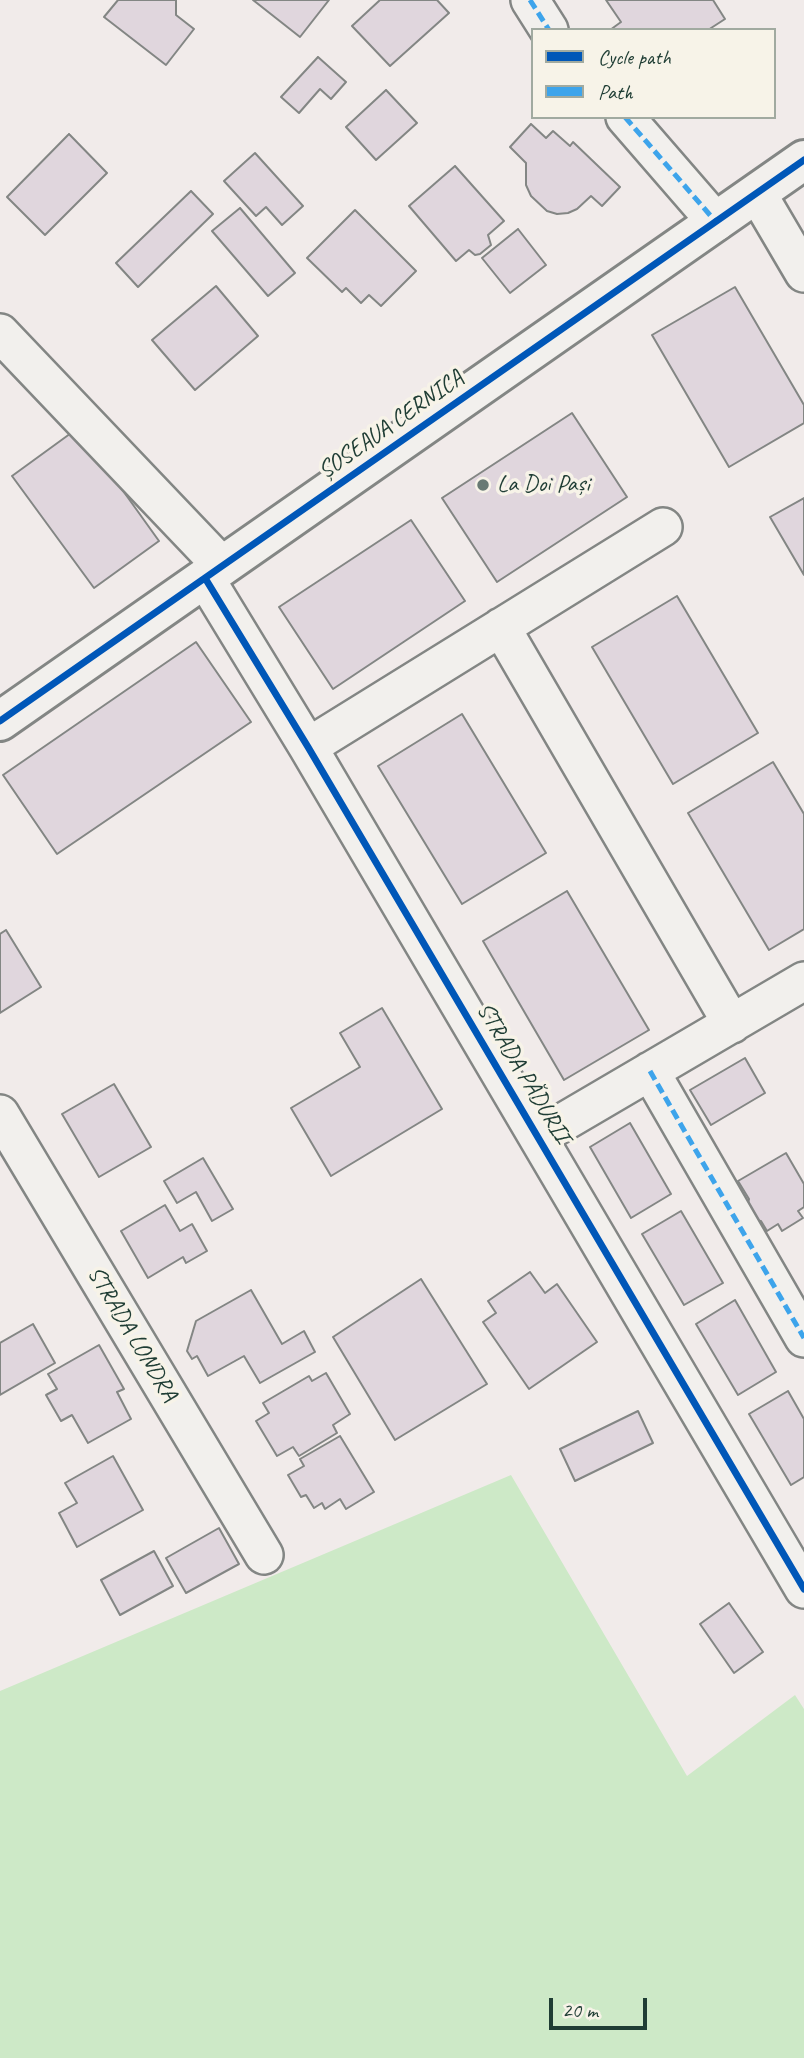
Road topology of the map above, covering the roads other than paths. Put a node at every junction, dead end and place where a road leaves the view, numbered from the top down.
1 (530, 0) edge
2 (547, 28) edge
3 (627, 119) edge
4 (804, 160) edge
5 (757, 193) junction
6 (716, 222) junction
7 (804, 272) edge
8 (0, 333) edge
9 (663, 527) dead end
10 (214, 572) junction
11 (500, 627) junction
12 (0, 721) edge
13 (308, 747) junction
14 (804, 981) edge
15 (732, 1024) junction
16 (650, 1071) junction
17 (0, 1114) edge
18 (538, 1137) junction
19 (804, 1338) edge
20 (264, 1555) dead end
21 (804, 1589) edge

1 - 2 street
3 - 6 street
4 - 5 street, ȘOSEAUA CERNICA
5 - 6 street, ȘOSEAUA CERNICA
5 - 7 street
6 - 10 street, ȘOSEAUA CERNICA
8 - 10 street, STRADA PĂDURII
9 - 11 street
10 - 12 street, ȘOSEAUA CERNICA
10 - 13 street, STRADA PĂDURII
11 - 13 street
11 - 15 street
13 - 18 street, STRADA PĂDURII
14 - 15 street
15 - 16 street
16 - 18 street
16 - 19 street
17 - 20 street, STRADA LONDRA
18 - 21 street, STRADA PĂDURII

